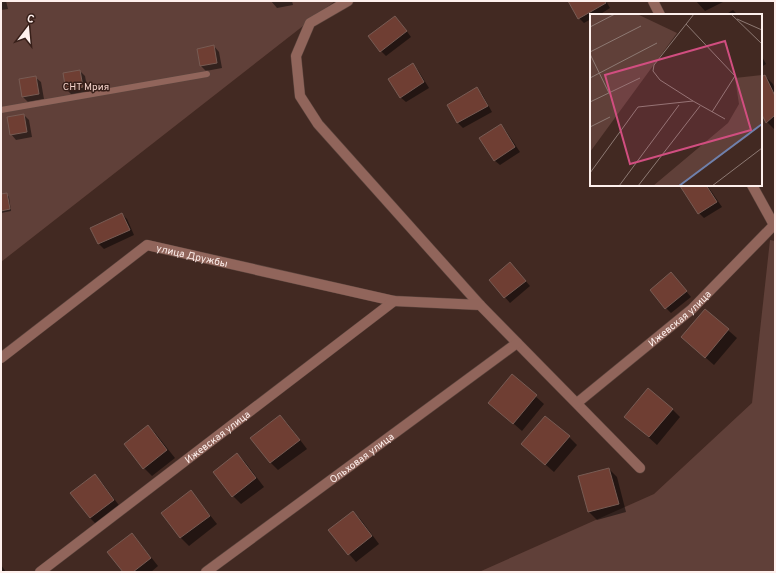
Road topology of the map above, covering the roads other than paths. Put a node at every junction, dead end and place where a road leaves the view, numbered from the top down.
1 (348, 1) edge
2 (652, 1) edge
3 (659, 14) edge
4 (207, 74) dead end
5 (1, 110) edge
6 (753, 186) edge
7 (774, 225) edge
8 (394, 302) junction
9 (480, 305) junction
10 (517, 343) junction
11 (1, 358) edge
12 (577, 403) junction
13 (640, 468) dead end
14 (40, 572) edge
15 (206, 572) edge

1 - 9 street
2 - 3 street
4 - 5 lane
6 - 7 street
7 - 12 street, Ижевская улица
8 - 9 street
8 - 11 street, улица Дружбы
8 - 14 street, Ижевская улица
9 - 10 street
10 - 12 street
10 - 15 street, Ольховая улица
12 - 13 street

